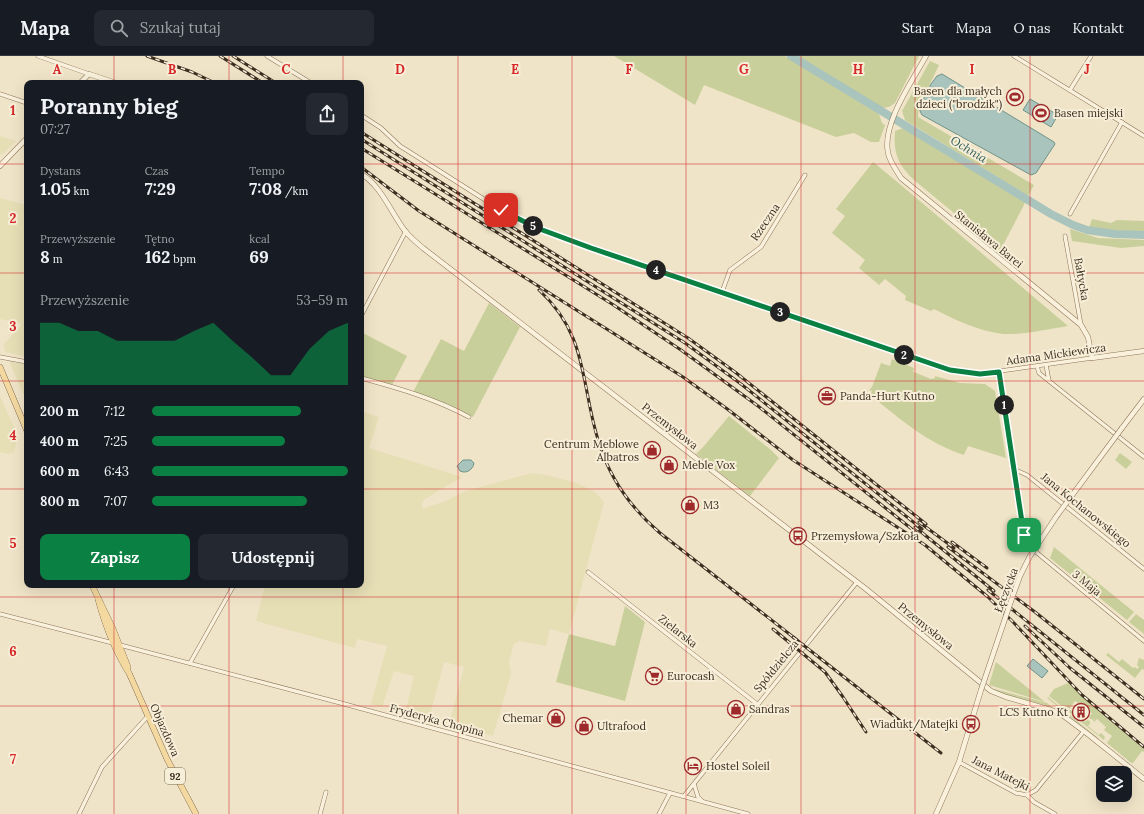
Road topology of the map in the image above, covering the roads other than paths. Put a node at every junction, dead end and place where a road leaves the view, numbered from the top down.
1 (38, 56) edge
2 (267, 56) edge
3 (926, 56) edge
4 (1014, 56) edge
5 (1091, 56) edge
6 (89, 74) junction
7 (83, 80) edge
8 (107, 80) edge
9 (306, 80) edge
10 (1070, 90) junction
11 (0, 94) edge
12 (24, 102) edge
13 (364, 117) edge
14 (1122, 122) junction
15 (1144, 136) edge
16 (24, 141) edge
17 (0, 166) edge
18 (805, 175) dead end
19 (364, 176) edge
20 (1070, 214) dead end
21 (406, 231) junction
22 (1065, 236) dead end
23 (722, 292) junction
24 (364, 310) edge
25 (1081, 325) junction
26 (1144, 351) edge
27 (0, 357) edge
28 (1092, 358) junction
29 (24, 361) edge
30 (1046, 365) junction
31 (1037, 366) junction
32 (0, 367) edge
33 (999, 372) junction
34 (364, 379) edge
35 (1049, 382) junction
36 (1144, 399) edge
37 (469, 418) dead end
38 (24, 424) edge
39 (1144, 457) edge
40 (1014, 472) junction
41 (1144, 568) edge
42 (588, 572) dead end
43 (857, 582) junction
44 (93, 588) edge
45 (232, 588) edge
46 (98, 599) junction
47 (0, 614) edge
48 (1144, 641) edge
49 (113, 643) junction
50 (120, 645) junction
51 (190, 663) junction
52 (129, 673) junction
53 (757, 704) junction
54 (148, 716) junction
55 (1084, 731) junction
56 (958, 762) junction
57 (1144, 779) edge
58 (694, 784) junction
59 (326, 792) dead end
60 (670, 793) junction
61 (1027, 795) junction
62 (684, 796) junction
63 (703, 802) junction
64 (79, 814) edge
65 (196, 814) edge
66 (320, 814) edge
67 (658, 814) edge
68 (748, 814) edge
69 (936, 814) edge
70 (1055, 814) edge

1 - 6 street
2 - 9 street
3 - 25 street, Stanisława Barei
4 - 10 street
5 - 10 street
6 - 7 street
6 - 8 street
10 - 14 street
11 - 12 street
13 - 23 street, Adama Mickiewicza
14 - 15 street
14 - 20 street
16 - 17 street
18 - 23 street, Rzeczna
19 - 21 street, Przemysłowa
21 - 24 street
21 - 43 street, Przemysłowa
22 - 25 street, Bałtycka
23 - 33 street, Adama Mickiewicza
25 - 28 street, Stanisława Barei
26 - 28 street, Adama Mickiewicza
27 - 29 street
28 - 30 street, Adama Mickiewicza
30 - 31 street, Adama Mickiewicza
30 - 35 street
31 - 33 street, Adama Mickiewicza
31 - 35 street
32 - 38 main road
33 - 40 street
34 - 37 street
35 - 39 street
36 - 56 street, Łęczycka, bridge
40 - 41 street, Jana Kochanowskiego
40 - 48 street, 3 Maja
42 - 53 street, Zielarska
43 - 53 street, Spółdzielcza
43 - 55 street, Przemysłowa
44 - 46 main road, Objazdowa / 92
45 - 51 street
46 - 49 main road, Objazdowa / 92
46 - 50 main road, Objazdowa / 92
47 - 49 street
49 - 52 main road, Objazdowa / 92
50 - 51 street, Fryderyka Chopina
50 - 52 main road, Objazdowa / 92
51 - 60 street, Fryderyka Chopina
52 - 54 main road, Objazdowa / 92
53 - 58 street, Spółdzielcza
54 - 64 street
54 - 65 main road, Objazdowa / 92
55 - 57 street, Przemysłowa
55 - 61 street
56 - 61 street, Jana Matejki
56 - 69 street, Łęczycka
58 - 62 street, Spółdzielcza
58 - 63 street
59 - 66 street
60 - 62 street, Fryderyka Chopina
60 - 67 street
61 - 70 street, Jana Matejki
62 - 63 street, Fryderyka Chopina
63 - 68 street, Fryderyka Chopina

